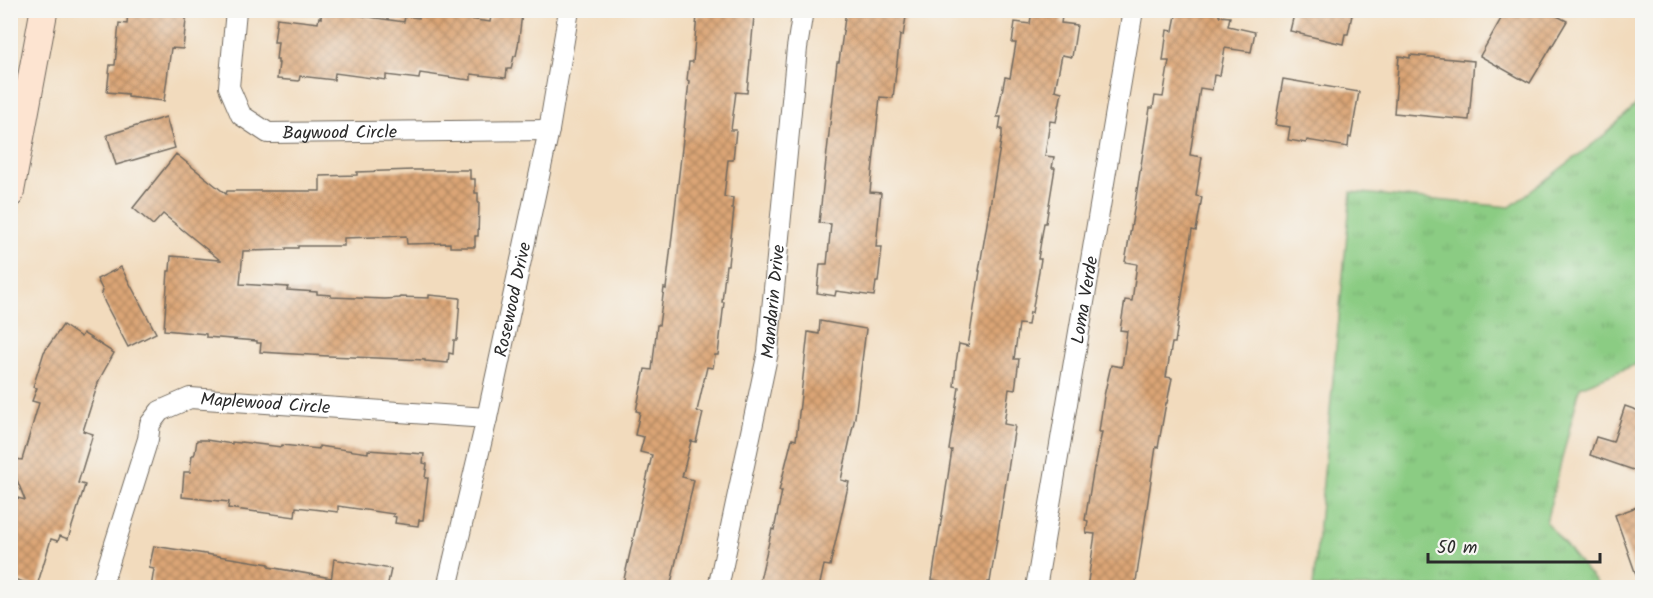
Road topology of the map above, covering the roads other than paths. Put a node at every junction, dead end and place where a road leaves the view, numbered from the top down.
1 (44, 10) edge
2 (236, 10) edge
3 (569, 10) edge
4 (803, 10) edge
5 (1133, 10) edge
6 (549, 130) junction
7 (10, 194) edge
8 (488, 418) junction
9 (100, 588) edge
10 (447, 588) edge
11 (718, 588) edge
12 (1036, 588) edge

1 - 7 main road
2 - 6 street, Baywood Circle
3 - 6 street, Rosewood Drive
4 - 11 street, Mandarin Drive
5 - 12 street, Loma Verde
6 - 8 street, Rosewood Drive
8 - 9 street, Maplewood Circle
8 - 10 street, Rosewood Drive

